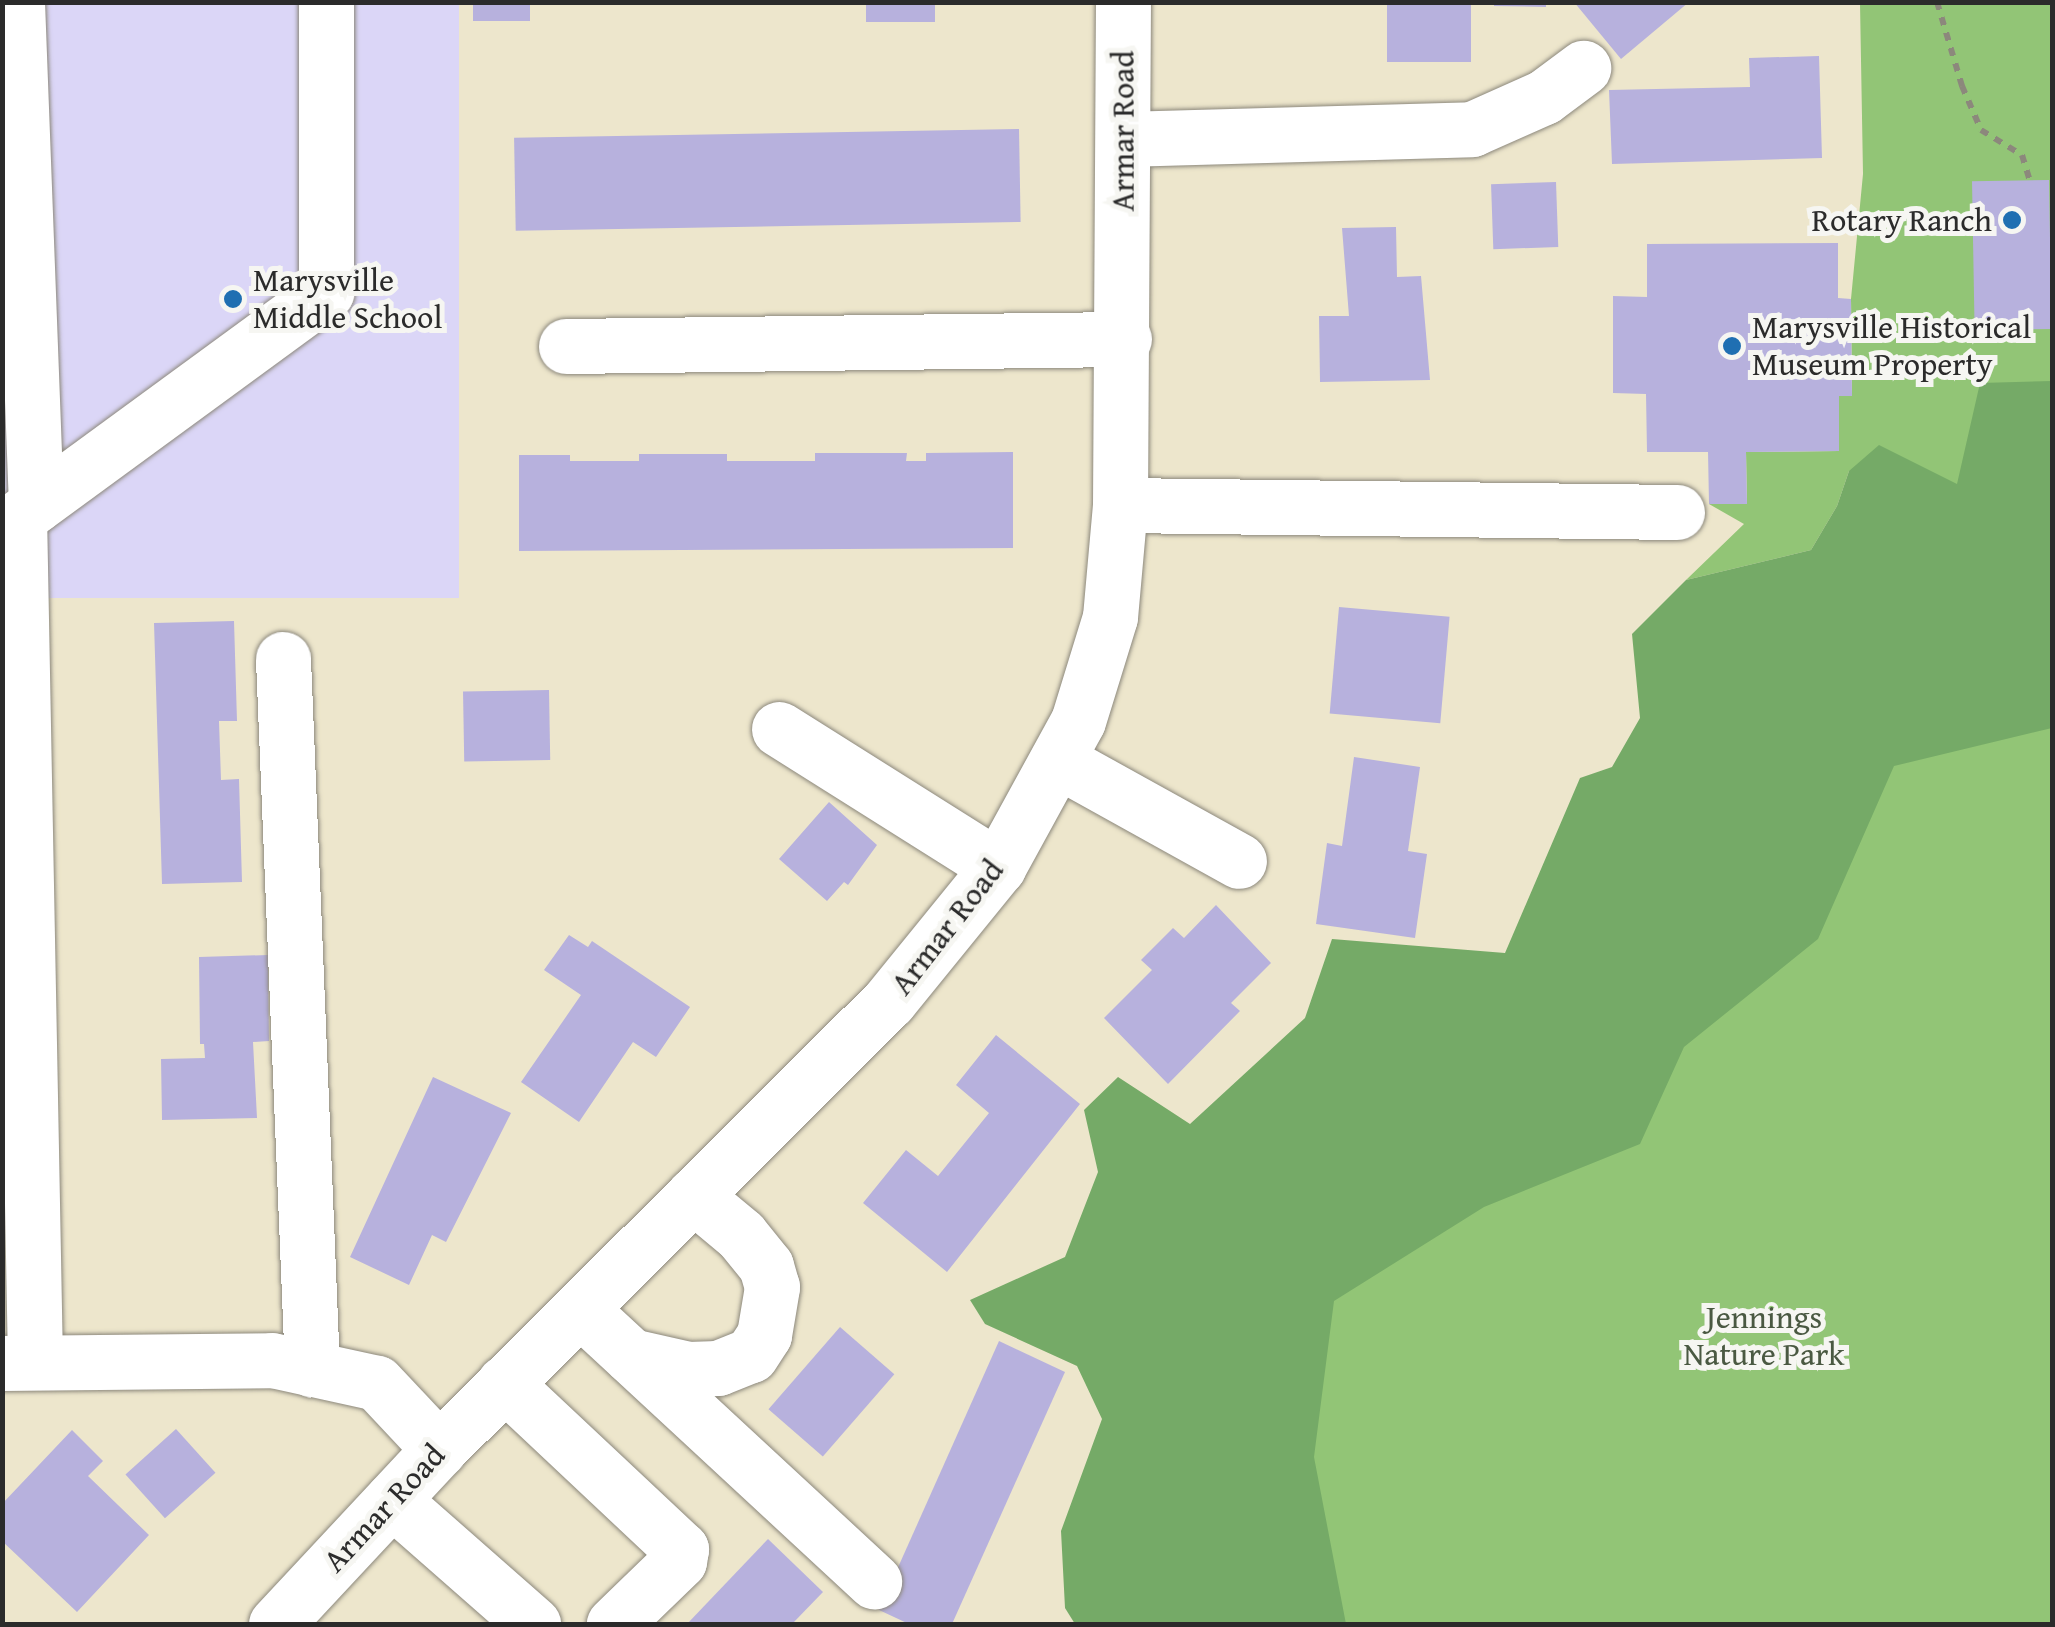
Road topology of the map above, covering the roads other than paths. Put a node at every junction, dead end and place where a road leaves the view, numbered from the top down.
1 (16, 2) edge
2 (326, 2) edge
3 (1122, 2) edge
4 (1583, 68) dead end
5 (1123, 139) junction
6 (1124, 339) junction
7 (566, 346) dead end
8 (36, 505) junction
9 (1120, 505) junction
10 (1676, 512) dead end
11 (283, 659) dead end
12 (779, 729) dead end
13 (1057, 760) junction
14 (1239, 861) dead end
15 (998, 867) junction
16 (694, 1195) junction
17 (580, 1309) junction
18 (631, 1356) junction
19 (19, 1362) edge
20 (312, 1369) junction
21 (504, 1383) junction
22 (439, 1449) junction
23 (392, 1500) junction
24 (874, 1581) dead end
25 (276, 1624) edge
26 (533, 1624) edge
27 (614, 1624) edge

1 - 8 street
2 - 8 street
3 - 5 street, Armar Road
4 - 5 street
5 - 6 street, Armar Road
6 - 7 street
6 - 9 street, Armar Road
8 - 19 street
9 - 10 street
9 - 13 street, Armar Road
11 - 20 street
12 - 15 street
13 - 14 street
13 - 15 street, Armar Road
15 - 16 street, Armar Road
16 - 17 street, Armar Road
16 - 18 street
17 - 18 street
17 - 21 street, Armar Road
18 - 24 street
19 - 20 street
20 - 22 street
21 - 22 street, Armar Road
21 - 27 street
22 - 23 street, Armar Road
23 - 25 street, Armar Road
23 - 26 street

